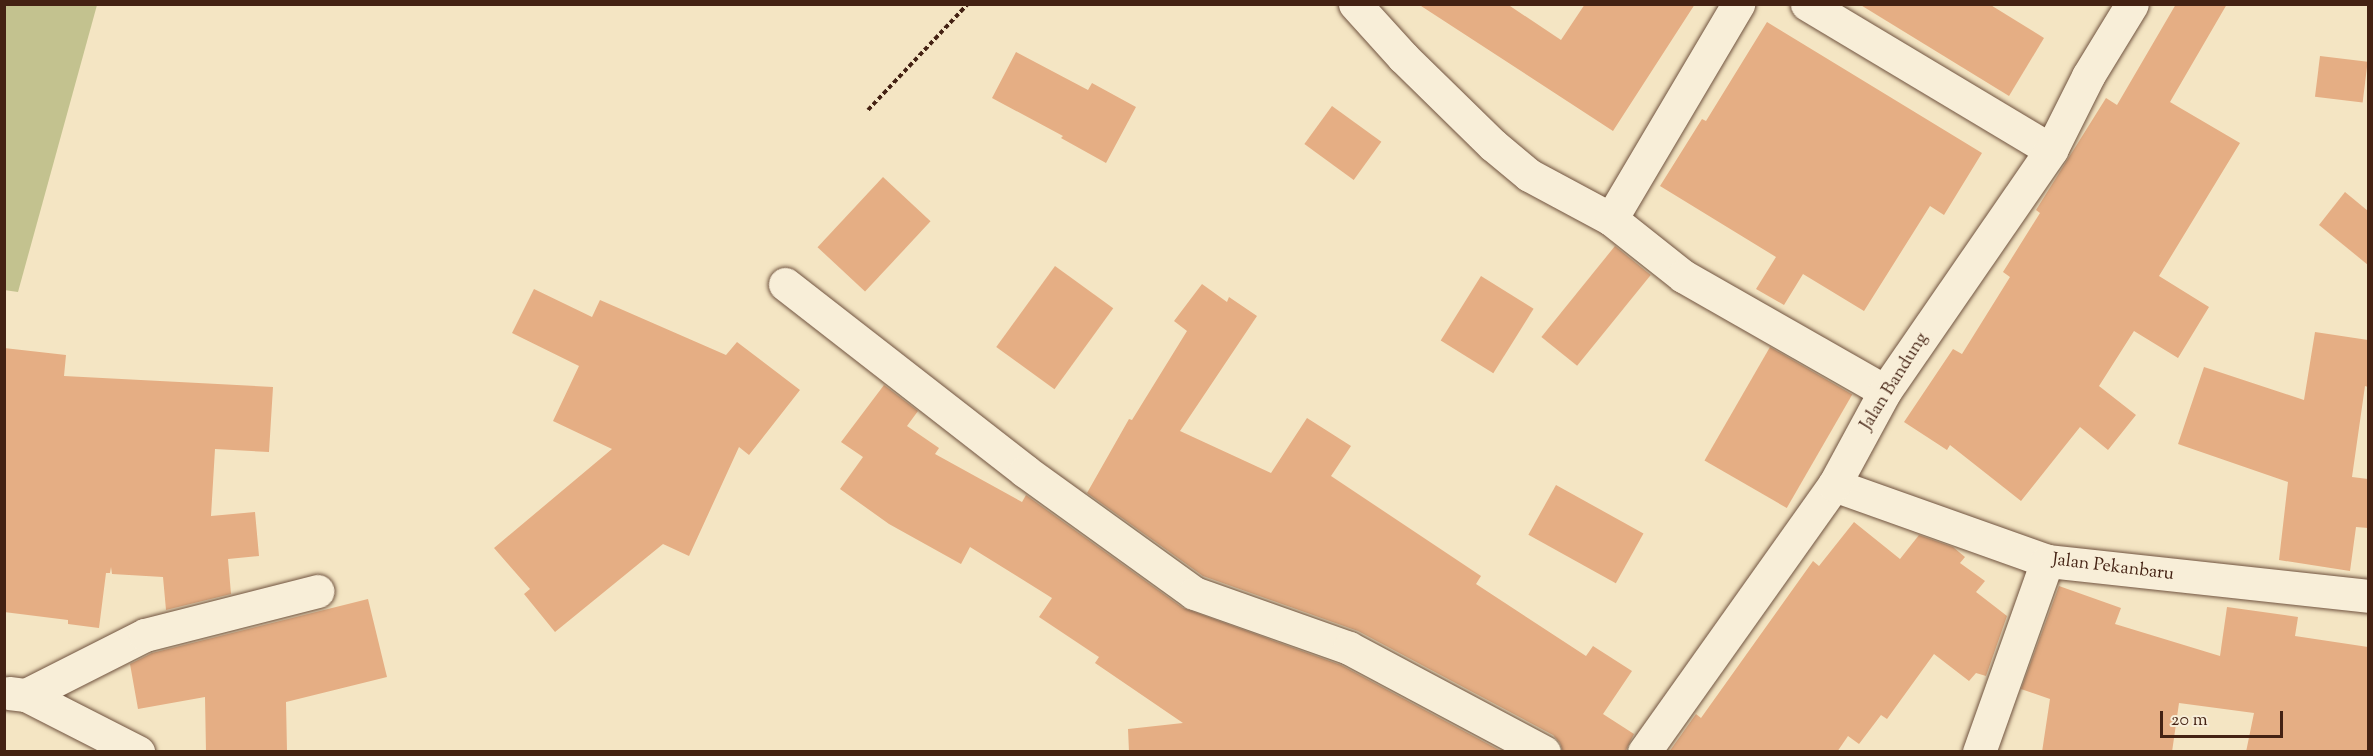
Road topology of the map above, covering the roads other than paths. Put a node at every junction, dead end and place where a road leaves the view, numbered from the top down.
1 (1355, 4) edge
2 (1738, 4) edge
3 (1807, 4) edge
4 (2132, 4) edge
5 (2051, 150) junction
6 (1611, 219) junction
7 (785, 284) dead end
8 (1885, 391) junction
9 (1834, 485) junction
10 (2047, 561) junction
11 (317, 591) dead end
12 (2368, 596) edge
13 (15, 694) edge
14 (138, 752) edge
15 (1544, 752) edge
16 (1644, 752) edge
17 (1979, 752) edge

1 - 6 street
2 - 6 street
3 - 5 street
4 - 5 street, Jalan Bandung
5 - 8 street, Jalan Bandung
6 - 8 street
7 - 15 street
8 - 9 street, Jalan Bandung
9 - 10 street, Jalan Pekanbaru
9 - 16 street, Jalan Bandung
10 - 12 street, Jalan Pekanbaru
10 - 17 street
11 - 13 street
13 - 14 street

